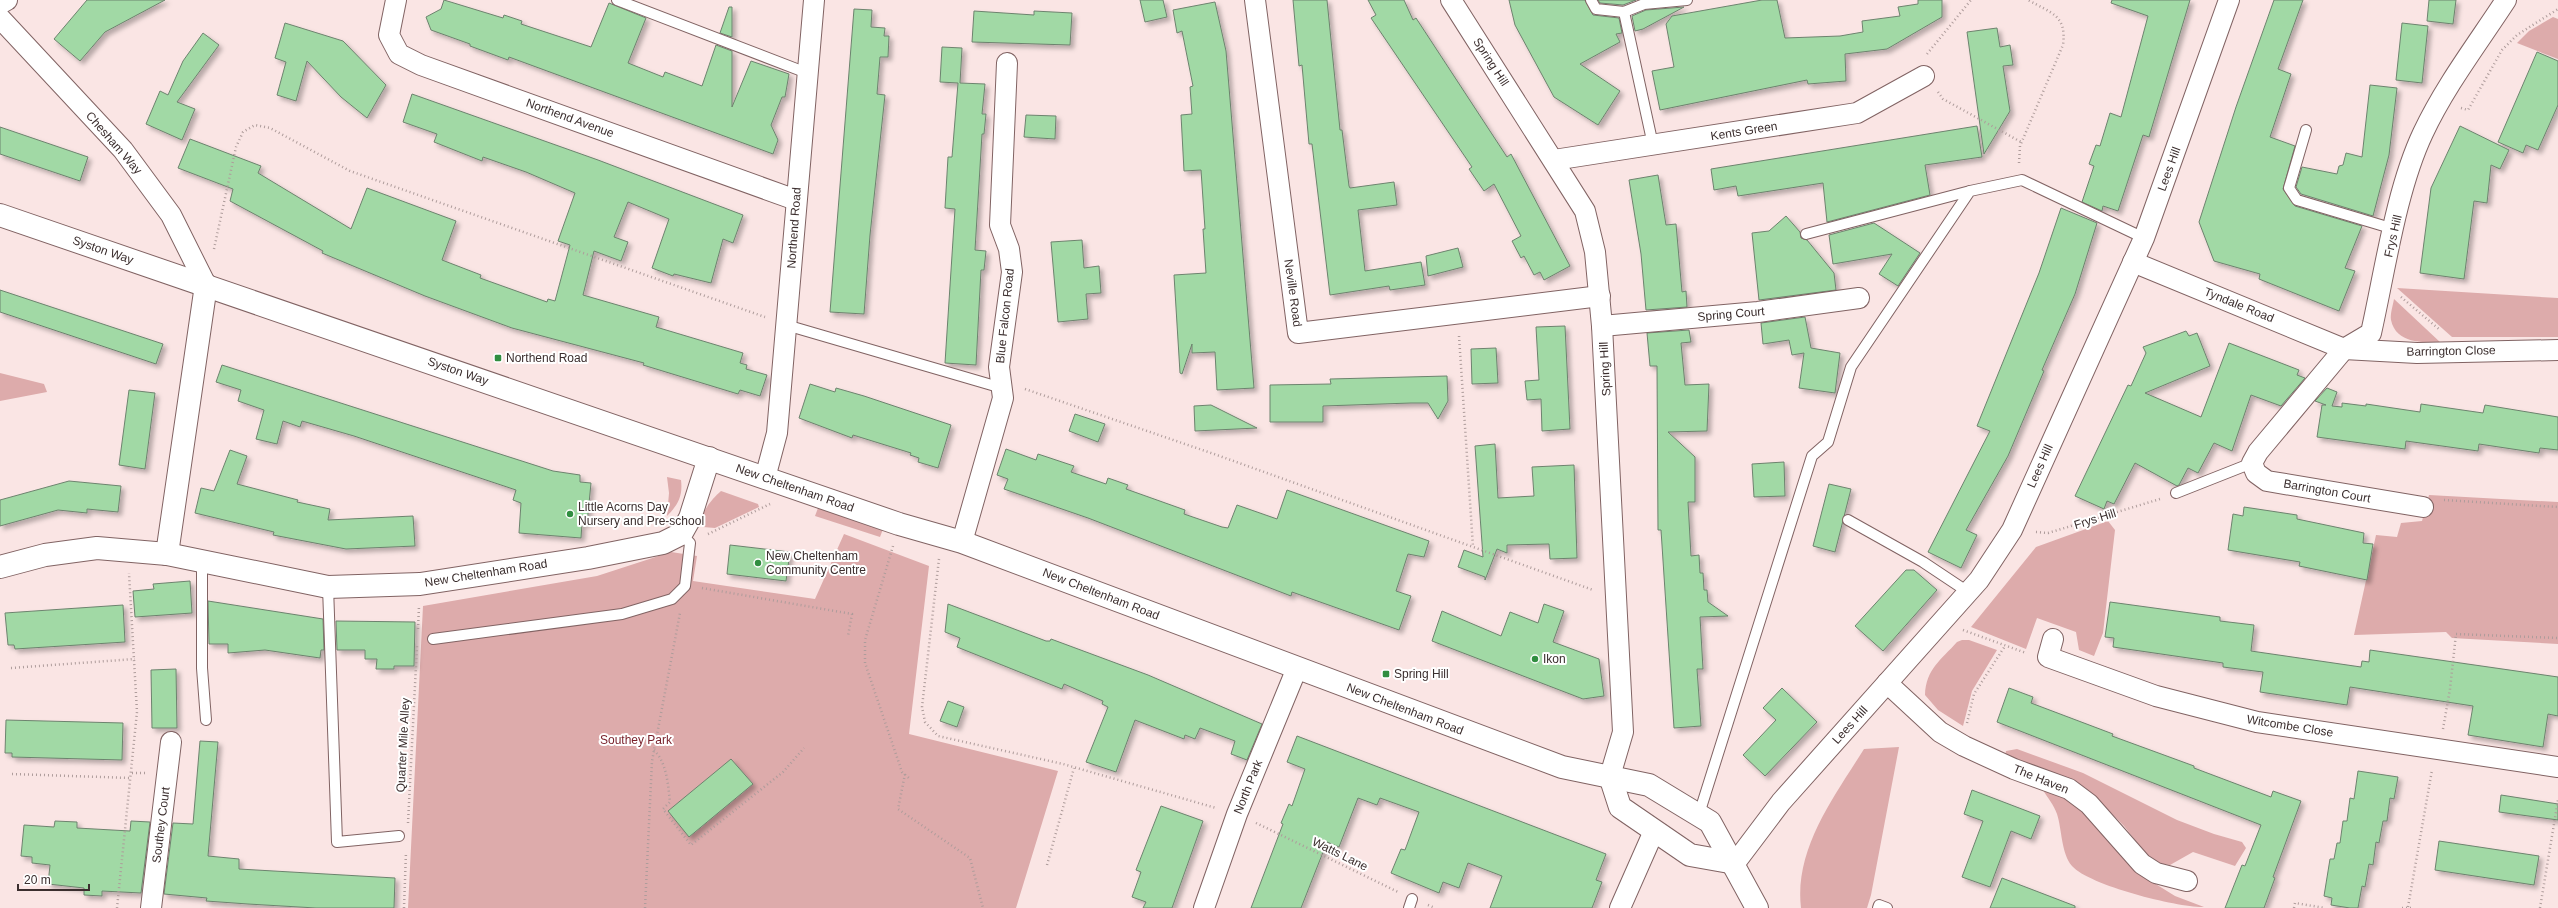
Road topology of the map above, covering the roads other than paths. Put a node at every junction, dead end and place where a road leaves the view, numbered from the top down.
1 (7, 0) edge
2 (396, 0) edge
3 (617, 0) edge
4 (814, 0) edge
5 (1255, 0) edge
6 (1451, 0) edge
7 (1591, 0) edge
8 (1687, 0) edge
9 (2229, 0) edge
10 (2506, 0) edge
11 (0, 4) edge
12 (1624, 12) junction
13 (0, 18) edge
14 (1008, 63) dead end
15 (807, 73) junction
16 (1924, 76) road end
17 (2306, 130) dead end
18 (1653, 145) junction
19 (1554, 160) junction
20 (1970, 191) junction
21 (796, 200) junction
22 (0, 214) edge
23 (2394, 229) junction
24 (1806, 234) dead end
25 (2144, 238) junction
26 (2133, 262) junction
27 (206, 285) junction
28 (1600, 296) junction
29 (1859, 298) dead end
30 (786, 325) junction
31 (1602, 326) junction
32 (2344, 349) junction
33 (2558, 350) edge
34 (1001, 384) junction
35 (709, 458) junction
36 (2255, 458) junction
37 (765, 478) junction
38 (2176, 492) road end
39 (2423, 507) road end
40 (1848, 520) dead end
41 (686, 539) junction
42 (952, 539) junction
43 (167, 554) junction
44 (202, 561) junction
45 (0, 567) edge
46 (328, 587) junction
47 (1968, 592) junction
48 (433, 639) dead end
49 (2051, 648) road end
50 (1296, 668) junction
51 (1887, 683) junction
52 (206, 720) dead end
53 (171, 742) dead end
54 (2558, 767) edge
55 (1610, 776) junction
56 (1699, 814) junction
57 (1654, 831) junction
58 (399, 836) dead end
59 (1735, 863) junction
60 (2187, 881) dead end
61 (151, 908) edge
62 (1204, 908) edge
63 (1620, 908) edge
64 (1757, 908) edge
65 (1878, 908) edge
66 (1887, 908) edge

1 - 11 street
2 - 21 street, Northend Avenue
3 - 15 lane
4 - 15 street, Northend Road
5 - 28 street, Neville Road
6 - 19 street, Spring Hill
7 - 12 lane
8 - 12 lane
9 - 25 street, Lees Hill
10 - 23 street, Frys Hill
12 - 18 lane
13 - 27 street, Chesham Way
14 - 34 street, Blue Falcon Road
15 - 21 street, Northend Road
16 - 18 street, Kents Green
17 - 23 lane
18 - 19 street, Kents Green
19 - 28 street, Spring Hill
20 - 24 lane
20 - 25 lane
20 - 56 lane
21 - 30 street, Northend Road
22 - 27 street, Syston Way
23 - 32 street, Frys Hill
25 - 26 street, Lees Hill
26 - 32 street, Tyndale Road
26 - 47 street, Lees Hill
27 - 35 street, Syston Way
27 - 43 street
28 - 31 street, Spring Hill
29 - 31 street, Spring Court
30 - 34 lane
30 - 37 street, Northend Road
31 - 55 street, Spring Hill
32 - 33 street, Barrington Close
32 - 36 street, Frys Hill
34 - 42 street, Blue Falcon Road
35 - 37 street, New Cheltenham Road
35 - 41 street
36 - 38 lane
36 - 39 street, Barrington Court
37 - 42 street, New Cheltenham Road
40 - 47 lane
41 - 46 street, New Cheltenham Road
41 - 48 lane
42 - 50 street, New Cheltenham Road
43 - 44 street, New Cheltenham Road
43 - 45 street, New Cheltenham Road
44 - 46 street, New Cheltenham Road
44 - 52 lane
46 - 58 lane
47 - 51 street, Lees Hill
49 - 54 street, Witcombe Close
50 - 55 street, New Cheltenham Road
50 - 62 street, North Park
51 - 59 street, Lees Hill
51 - 60 street, The Haven
53 - 61 street, Southey Court
55 - 56 street, New Cheltenham Road
55 - 57 street
56 - 59 street, New Cheltenham Road
57 - 59 street
57 - 63 street
59 - 64 street, New Cheltenham Road
65 - 66 lane

